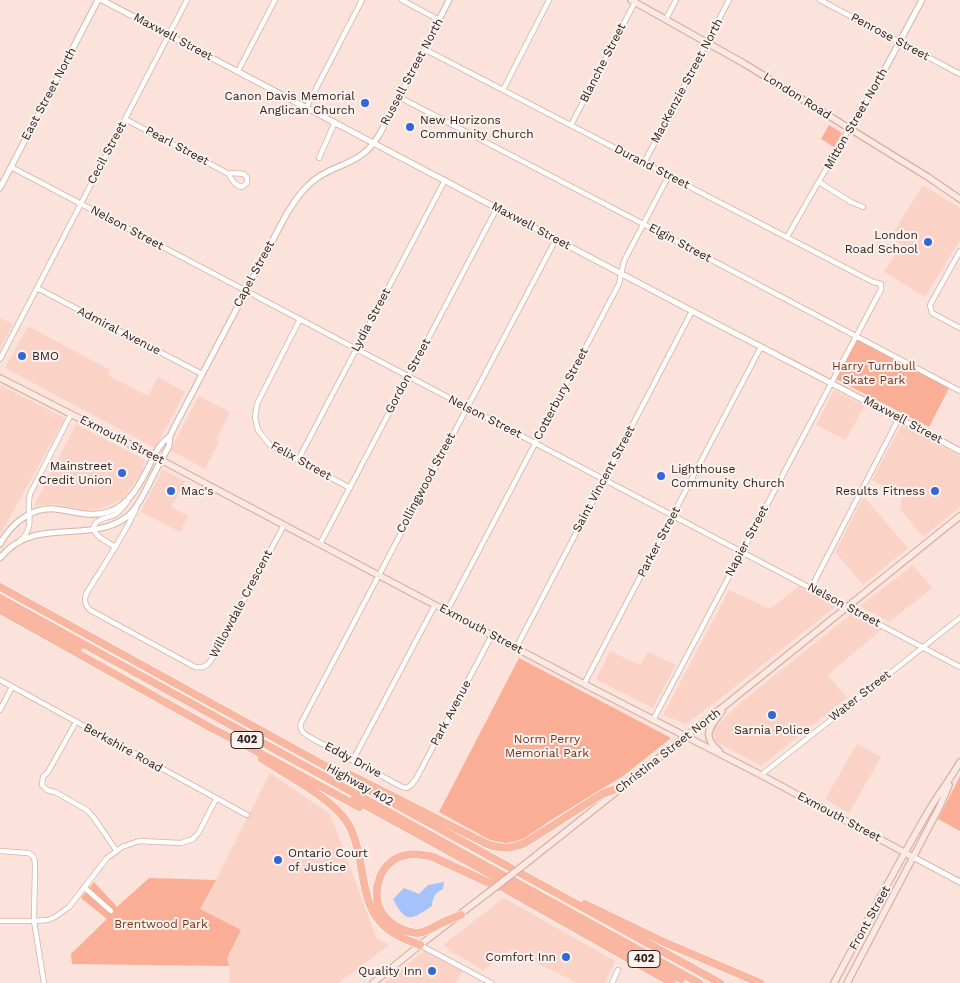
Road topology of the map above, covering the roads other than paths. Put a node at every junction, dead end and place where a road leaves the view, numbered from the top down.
1 (98, 0) edge
2 (102, 0) edge
3 (187, 0) edge
4 (275, 0) edge
5 (362, 0) edge
6 (402, 0) edge
7 (449, 0) edge
8 (550, 0) edge
9 (676, 0) edge
10 (729, 0) edge
11 (820, 0) edge
12 (922, 0) edge
13 (633, 1) edge
14 (666, 19) junction
15 (439, 20) junction
16 (169, 35) junction
17 (708, 42) junction
18 (900, 42) junction
19 (424, 49) junction
20 (238, 71) junction
21 (960, 74) edge
22 (503, 90) junction
23 (399, 97) junction
24 (306, 106) junction
25 (125, 119) junction
26 (335, 122) junction
27 (571, 125) junction
28 (849, 129) junction
29 (373, 142) junction
30 (319, 158) dead end
31 (644, 163) junction
32 (11, 167) junction
33 (230, 174) dead end
34 (668, 175) junction
35 (445, 180) junction
36 (819, 182) junction
37 (0, 188) edge
38 (960, 190) edge
39 (957, 197) edge
40 (81, 203) junction
41 (497, 208) junction
42 (863, 208) dead end
43 (643, 224) junction
44 (787, 237) junction
45 (556, 239) junction
46 (960, 251) edge
47 (621, 273) junction
48 (881, 284) joint
49 (37, 288) junction
50 (246, 290) junction
51 (692, 311) junction
52 (300, 319) junction
53 (960, 328) edge
54 (856, 336) junction
55 (761, 347) junction
56 (356, 348) junction
57 (0, 359) edge
58 (202, 374) junction
59 (408, 376) junction
60 (0, 378) edge
61 (831, 382) junction
62 (960, 391) edge
63 (466, 407) junction
64 (71, 414) junction
65 (900, 418) junction
66 (170, 436) junction
67 (536, 443) junction
68 (960, 451) edge
69 (154, 456) junction
70 (161, 460) junction
71 (298, 460) junction
72 (604, 479) junction
73 (350, 488) junction
74 (30, 494) junction
75 (130, 497) junction
76 (138, 506) junction
77 (29, 514) junction
78 (673, 515) junction
79 (960, 516) edge
80 (17, 522) junction
81 (284, 525) junction
82 (94, 529) junction
83 (18, 543) junction
84 (0, 544) edge
85 (320, 544) junction
86 (116, 547) junction
87 (742, 551) junction
88 (0, 558) edge
89 (378, 575) junction
90 (0, 587) edge
91 (811, 588) junction
92 (0, 598) edge
93 (85, 603) joint
94 (0, 604) edge
95 (436, 605) junction
96 (847, 606) junction
97 (0, 610) edge
98 (447, 611) junction
99 (960, 618) edge
100 (492, 635) junction
101 (922, 647) junction
102 (516, 648) junction
103 (960, 667) edge
104 (0, 680) edge
105 (584, 684) junction
106 (12, 687) junction
107 (197, 695) junction
108 (728, 703) junction
109 (0, 710) edge
110 (653, 720) junction
111 (76, 722) junction
112 (213, 729) junction
113 (300, 729) joint
114 (686, 736) junction
115 (727, 757) junction
116 (353, 760) junction
117 (960, 762) edge
118 (761, 775) junction
119 (951, 778) junction
120 (623, 786) junction
121 (407, 788) joint
122 (216, 799) junction
123 (247, 815) dead end
124 (0, 850) edge
125 (116, 850) junction
126 (905, 852) junction
127 (482, 853) junction
128 (913, 857) junction
129 (960, 882) edge
130 (85, 888) junction
131 (514, 894) junction
132 (111, 911) dead end
133 (461, 915) junction
134 (0, 921) edge
135 (34, 921) junction
136 (420, 945) junction
137 (618, 970) dead end
138 (44, 983) edge
139 (374, 983) edge
140 (491, 983) edge
141 (612, 983) edge
142 (674, 983) edge
143 (689, 983) edge
144 (699, 983) edge
145 (720, 983) edge
146 (760, 983) edge
147 (834, 983) edge
148 (847, 983) edge

1 - 32 street, East Street North
2 - 16 street, Maxwell Street
3 - 16 street, Cecil Street
4 - 20 street
5 - 24 street
6 - 15 street
7 - 15 street, Russell Street North
8 - 22 street
9 - 14 street
10 - 17 street, MacKenzie Street North
11 - 18 street, Penrose Street
12 - 18 street, Mitton Street North
13 - 14 main road, London Road
13 - 27 street, Blanche Street
14 - 17 main road, London Road
15 - 19 street, Russell Street North
16 - 20 street, Maxwell Street
16 - 25 street, Cecil Street
17 - 28 main road, London Road
17 - 31 street, MacKenzie Street North
18 - 21 street, Penrose Street
18 - 28 street, Mitton Street North
19 - 22 street, Durand Street
19 - 23 street, Russell Street North
20 - 24 street, Maxwell Street
22 - 27 street, Durand Street
23 - 29 street, Russell Street North
23 - 43 street, Elgin Street
24 - 26 street, Maxwell Street
25 - 33 street, Pearl Street
25 - 40 street, Cecil Street
26 - 29 street, Maxwell Street
26 - 30 street
27 - 31 street, Durand Street
28 - 36 street, Mitton Street North
28 - 39 main road, London Road
29 - 35 street, Maxwell Street
29 - 50 street, Capel Street
31 - 34 street, Durand Street
32 - 37 street, East Street North
32 - 40 street, Nelson Street
34 - 43 street, Cotterbury Street
34 - 44 street, Durand Street
35 - 41 street, Maxwell Street
35 - 56 street, Lydia Street
36 - 42 street
36 - 44 street, Mitton Street North
38 - 39 street
40 - 49 street, Cecil Street
40 - 50 street, Nelson Street
41 - 45 street, Maxwell Street
41 - 59 street, Gordon Street
43 - 47 street, Cotterbury Street
43 - 54 street, Elgin Street
44 - 48 street, Durand Street
45 - 47 street, Maxwell Street
45 - 63 street, Collingwood Street
46 - 53 street
47 - 51 street, Maxwell Street
47 - 67 street, Cotterbury Street
48 - 54 street, Napier Street
49 - 57 street, Cecil Street
49 - 58 street, Admiral Avenue
50 - 52 street, Nelson Street
50 - 58 street, Capel Street
51 - 55 street, Maxwell Street
51 - 72 street, Saint Vincent Street
52 - 56 street, Nelson Street
52 - 71 street, Felix Street
54 - 61 street, Napier Street
54 - 62 street, Elgin Street
55 - 61 street, Maxwell Street
55 - 78 street, Parker Street
56 - 59 street, Nelson Street
56 - 71 street, Lydia Street
58 - 66 street, Capel Street
59 - 63 street, Nelson Street
59 - 73 street, Gordon Street
60 - 64 main road, Exmouth Street
61 - 65 street, Maxwell Street
61 - 87 street, Napier Street
63 - 67 street, Nelson Street
63 - 89 street, Collingwood Street
64 - 69 main road, Exmouth Street
64 - 74 street
65 - 68 street, Maxwell Street
65 - 91 street
66 - 69 street, Capel Street
66 - 70 street, Capel Street
67 - 72 street, Nelson Street
67 - 98 street, Cotterbury Street
69 - 70 main road, Exmouth Street
69 - 75 street, Capel Street
70 - 76 street, Capel Street
70 - 81 main road, Exmouth Street
71 - 73 street, Felix Street
72 - 78 street, Nelson Street
72 - 102 street, Saint Vincent Street
73 - 85 street, Gordon Street
74 - 77 street
74 - 80 street
75 - 77 street, Capel Street
75 - 82 street, Capel Street
76 - 82 street, Capel Street
76 - 86 street, Capel Street
77 - 80 street
77 - 83 street
78 - 87 street, Nelson Street
78 - 105 street, Parker Street
79 - 96 main road, Christina Street North
80 - 84 street
81 - 85 main road, Exmouth Street
81 - 93 street, Willowdale Crescent
82 - 83 street, Capel Street
82 - 86 street
83 - 88 street, Capel Street
85 - 89 main road, Exmouth Street
86 - 93 street, Capel Street
87 - 91 street, Nelson Street
87 - 110 street, Napier Street
89 - 95 main road, Exmouth Street
89 - 113 street, Collingwood Street
90 - 107 highway, Highway 402 / 402
91 - 96 street, Nelson Street
92 - 144 highway
94 - 143 highway, Highway 402 / 402
95 - 98 main road, Exmouth Street
95 - 116 street
96 - 101 street, Nelson Street
96 - 108 main road, Christina Street North
97 - 112 highway
98 - 100 main road, Exmouth Street
99 - 101 street, Water Street
100 - 102 main road, Exmouth Street
100 - 121 street, Park Avenue
101 - 103 street, Nelson Street
101 - 118 street, Water Street
102 - 105 main road, Exmouth Street
104 - 106 street, Berkshire Road
105 - 110 main road, Exmouth Street
106 - 109 street
106 - 111 street, Berkshire Road
107 - 120 highway
107 - 127 highway, Highway 402 / 402
108 - 114 main road, Christina Street North
108 - 115 main road
110 - 114 main road, Exmouth Street
111 - 122 street, Berkshire Road
111 - 125 street
112 - 131 highway
112 - 136 highway
113 - 116 street, Eddy Drive
114 - 115 main road, Exmouth Street
114 - 120 main road, Christina Street North
115 - 118 main road, Exmouth Street
116 - 121 street, Eddy Drive
117 - 119 main road
118 - 126 main road, Exmouth Street
119 - 126 main road, Front Street
119 - 128 main road, Front Street
120 - 133 main road, Christina Street North, bridge
122 - 123 street, Berkshire Road
122 - 125 street
124 - 135 street
125 - 130 street
126 - 128 main road, Exmouth Street
126 - 147 main road, Front Street
127 - 145 highway, Highway 402 / 402
127 - 146 highway
128 - 129 street, Exmouth Street
128 - 148 main road, Front Street
130 - 132 street
130 - 135 street
131 - 133 highway
131 - 142 highway
133 - 136 main road, Christina Street North
134 - 135 street
135 - 138 street
136 - 139 main road, Christina Street North
136 - 140 street
137 - 141 street

